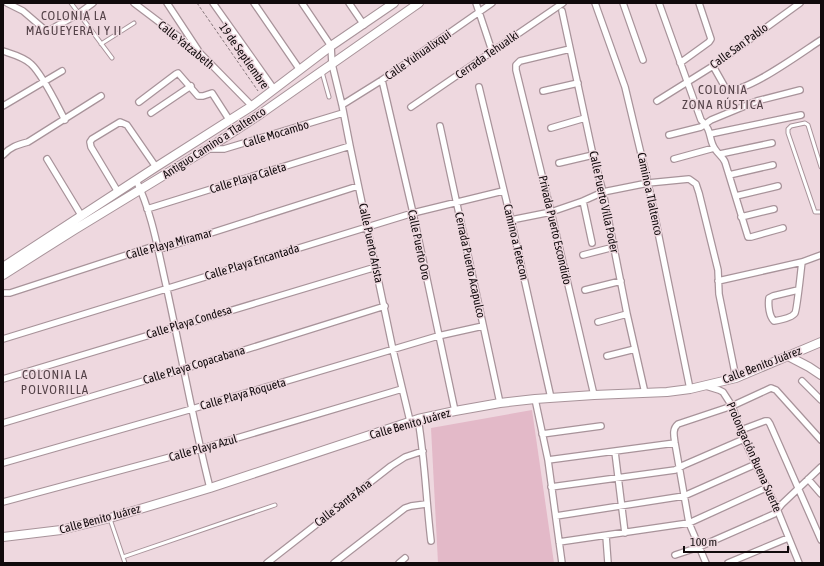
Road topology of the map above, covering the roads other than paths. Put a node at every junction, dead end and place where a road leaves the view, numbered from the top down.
1 (7, 3) edge
2 (71, 3) edge
3 (93, 3) edge
4 (134, 3) edge
5 (167, 3) edge
6 (213, 3) edge
7 (254, 3) edge
8 (302, 3) edge
9 (349, 3) edge
10 (394, 3) edge
11 (419, 3) edge
12 (476, 3) edge
13 (492, 3) edge
14 (563, 3) edge
15 (595, 3) edge
16 (624, 3) edge
17 (659, 3) edge
18 (699, 3) edge
19 (800, 3) edge
20 (562, 10) dead end
21 (480, 12) junction
22 (78, 14) junction
23 (134, 23) dead end
24 (364, 25) junction
25 (821, 40) edge
26 (101, 44) junction
27 (331, 46) junction
28 (570, 49) junction
29 (3, 51) edge
30 (492, 51) junction
31 (200, 53) junction
32 (112, 58) dead end
33 (643, 60) dead end
34 (680, 63) junction
35 (332, 64) junction
36 (713, 66) junction
37 (300, 70) junction
38 (321, 70) junction
39 (62, 71) dead end
40 (382, 80) junction
41 (44, 82) junction
42 (578, 83) junction
43 (687, 83) junction
44 (191, 86) junction
45 (479, 87) dead end
46 (274, 89) junction
47 (800, 90) dead end
48 (543, 91) dead end
49 (102, 96) dead end
50 (329, 97) dead end
51 (656, 101) dead end
52 (139, 102) dead end
53 (342, 105) junction
54 (3, 106) edge
55 (252, 106) junction
56 (411, 108) dead end
57 (151, 113) dead end
58 (343, 113) junction
59 (801, 115) dead end
60 (586, 118) junction
61 (65, 120) junction
62 (230, 121) junction
63 (705, 124) junction
64 (440, 126) dead end
65 (551, 128) dead end
66 (710, 134) junction
67 (669, 135) dead end
68 (772, 143) dead end
69 (350, 146) junction
70 (714, 148) junction
71 (207, 149) junction
72 (720, 154) junction
73 (593, 155) junction
74 (3, 156) edge
75 (47, 159) dead end
76 (674, 159) dead end
77 (559, 163) dead end
78 (773, 165) dead end
79 (156, 167) junction
80 (821, 167) edge
81 (729, 175) junction
82 (136, 180) junction
83 (648, 183) junction
84 (358, 186) junction
85 (778, 186) dead end
86 (140, 189) junction
87 (503, 190) junction
88 (118, 192) junction
89 (603, 192) junction
90 (736, 196) junction
91 (583, 201) junction
92 (456, 202) junction
93 (147, 209) junction
94 (774, 209) dead end
95 (551, 212) junction
96 (821, 212) edge
97 (413, 213) junction
98 (81, 215) junction
99 (741, 217) junction
100 (511, 220) junction
101 (72, 227) junction
102 (368, 227) junction
103 (783, 228) dead end
104 (592, 243) dead end
105 (614, 247) junction
106 (157, 248) junction
107 (583, 255) dead end
108 (821, 255) edge
109 (18, 261) junction
110 (802, 262) junction
111 (3, 267) edge
112 (376, 268) junction
113 (3, 275) edge
114 (620, 281) junction
115 (718, 281) junction
116 (166, 289) junction
117 (585, 290) dead end
118 (798, 290) junction
119 (3, 293) edge
120 (385, 306) junction
121 (627, 314) junction
122 (598, 322) dead end
123 (175, 326) junction
124 (482, 326) junction
125 (438, 336) junction
126 (3, 339) edge
127 (821, 342) edge
128 (636, 349) junction
129 (393, 350) junction
130 (607, 356) dead end
131 (788, 356) junction
132 (184, 369) junction
133 (821, 375) edge
134 (736, 378) junction
135 (3, 379) edge
136 (802, 380) dead end
137 (705, 386) junction
138 (402, 389) junction
139 (690, 389) junction
140 (645, 393) junction
141 (594, 395) junction
142 (551, 398) junction
143 (535, 399) junction
144 (821, 400) edge
145 (500, 403) junction
146 (732, 406) junction
147 (192, 409) junction
148 (455, 411) junction
149 (414, 420) junction
150 (3, 423) edge
151 (601, 426) dead end
152 (741, 430) junction
153 (542, 434) junction
154 (744, 439) junction
155 (821, 440) edge
156 (675, 443) junction
157 (200, 449) junction
158 (423, 451) junction
159 (614, 452) junction
160 (548, 460) junction
161 (3, 463) edge
162 (756, 464) junction
163 (679, 467) junction
164 (821, 467) edge
165 (618, 479) junction
166 (808, 479) junction
167 (551, 487) junction
168 (768, 487) junction
169 (210, 488) junction
170 (798, 489) junction
171 (821, 494) edge
172 (684, 496) junction
173 (3, 502) edge
174 (426, 504) junction
175 (275, 505) dead end
176 (622, 506) junction
177 (777, 509) junction
178 (556, 516) junction
179 (110, 518) junction
180 (689, 523) junction
181 (626, 533) junction
182 (606, 536) junction
183 (3, 537) edge
184 (788, 538) junction
185 (821, 540) edge
186 (431, 541) dead end
187 (560, 542) junction
188 (699, 547) junction
189 (675, 555) dead end
190 (123, 557) junction
191 (405, 558) dead end
192 (125, 563) edge
193 (267, 563) edge
194 (334, 563) edge
195 (399, 563) edge
196 (562, 563) edge
197 (605, 563) edge
198 (608, 563) edge
199 (706, 563) edge
200 (728, 563) edge
201 (797, 563) edge

1 - 22 street
2 - 22 lane
3 - 22 street
4 - 31 street, Calle Yatzabeth
5 - 31 street
6 - 46 street
7 - 37 street
8 - 27 street
9 - 24 street
10 - 24 street
11 - 35 street, Antiguo Camino a Tlaltenco
12 - 21 street
13 - 21 street, Calle Yuhualixqui
14 - 30 street, Cerrada Tehualki
15 - 83 street, Camino a Tlaltenco
16 - 33 street
17 - 34 street
18 - 34 street
19 - 36 street, Calle San Pablo
20 - 28 street, Calle Puerto Villa Poder
21 - 30 street
21 - 40 street, Calle Yuhualixqui
22 - 26 lane
23 - 26 lane
24 - 27 street
25 - 36 street
26 - 32 lane
27 - 35 street, Calle Puerto Arista
27 - 37 street
28 - 42 street, Calle Puerto Villa Poder
28 - 95 street, Privada Puerto Escondido
29 - 41 street
30 - 56 street, Cerrada Tehualki
31 - 55 street, Calle Yatzabeth
34 - 43 street
35 - 38 street, Antiguo Camino a Tlaltenco
35 - 53 street, Calle Puerto Arista
36 - 43 street, Calle San Pablo
37 - 46 street
38 - 50 lane
38 - 71 street, Antiguo Camino a Tlaltenco
39 - 41 street
40 - 53 street, Calle Yuhualixqui
40 - 97 street, Calle Puerto Oro
41 - 54 street
41 - 61 street
42 - 48 street
42 - 60 street, Calle Puerto Villa Poder
43 - 51 street, Calle San Pablo
43 - 63 street
44 - 52 street
44 - 57 street
44 - 62 street
45 - 87 street, Camino a Tetecon
46 - 55 street
47 - 63 street
49 - 61 street
53 - 58 street, Calle Puerto Arista
55 - 62 street
58 - 69 street, Calle Puerto Arista
58 - 71 street, Calle Mocambo
59 - 66 street
60 - 65 street
60 - 73 street, Calle Puerto Villa Poder
61 - 74 street
62 - 79 street
63 - 66 street
63 - 67 street
64 - 92 street, Cerrada Puerto Acapulco
66 - 70 street
68 - 72 street
69 - 84 street, Calle Puerto Arista
69 - 93 street, Calle Playa Caleta
70 - 72 street
70 - 76 street
71 - 86 street, Antiguo Camino a Tlaltenco
72 - 81 street
73 - 77 street
73 - 89 street, Calle Puerto Villa Poder
75 - 98 street
78 - 81 street
79 - 82 street
79 - 88 street
80 - 96 lane
81 - 90 street
82 - 86 street
82 - 88 street
83 - 89 street
83 - 115 street
83 - 139 street, Camino a Tlaltenco
84 - 102 street, Calle Puerto Arista
84 - 106 street, Calle Playa Miramar
85 - 90 street
86 - 93 street
86 - 101 street, Antiguo Camino a Tlaltenco
87 - 92 street, Calle Playa Encantada
87 - 100 street, Camino a Tetecon
88 - 98 street
89 - 91 street
89 - 105 street, Calle Puerto Villa Poder
90 - 99 street
91 - 95 street
91 - 104 street
92 - 97 street, Calle Playa Encantada
92 - 124 street, Cerrada Puerto Acapulco
93 - 106 street
94 - 99 street
95 - 100 street
95 - 141 street, Privada Puerto Escondido
97 - 102 street, Calle Playa Encantada
97 - 125 street, Calle Puerto Oro
98 - 101 street
99 - 103 street
100 - 142 street, Camino a Tetecon
101 - 109 street, Antiguo Camino a Tlaltenco
102 - 112 street, Calle Puerto Arista
102 - 116 street, Calle Playa Encantada
105 - 107 street
105 - 114 street, Calle Puerto Villa Poder
106 - 116 street
106 - 119 street, Calle Playa Miramar
108 - 110 street
109 - 111 street
109 - 113 street, Antiguo Camino a Tlaltenco
110 - 115 street
110 - 118 street
112 - 120 street, Calle Puerto Arista
112 - 123 street, Calle Playa Condesa
114 - 117 street
114 - 121 street, Calle Puerto Villa Poder
115 - 134 street
116 - 123 street
116 - 126 street, Calle Playa Encantada
118 - 118 street
120 - 129 street, Calle Puerto Arista
120 - 132 street, Calle Playa Copacabana
121 - 122 street
121 - 128 street, Calle Puerto Villa Poder
123 - 132 street
123 - 135 street, Calle Playa Condesa
124 - 125 street, Calle Playa Roqueta
124 - 145 street, Cerrada Puerto Acapulco
125 - 129 street, Calle Playa Roqueta
125 - 148 street, Calle Puerto Oro
127 - 131 street, Calle Benito Juárez
128 - 130 street
128 - 140 street, Calle Puerto Villa Poder
129 - 138 street, Calle Puerto Arista
129 - 147 street, Calle Playa Roqueta
131 - 133 street
131 - 134 street, Calle Benito Juárez
132 - 147 street
132 - 150 street, Calle Playa Copacabana
134 - 137 street, Calle Benito Juárez
136 - 144 street
137 - 139 street, Calle Benito Juárez
137 - 146 street, Prolongación Buena Suerte
138 - 149 street, Calle Puerto Arista
138 - 157 street, Calle Playa Azul
139 - 140 street, Calle Benito Juárez
140 - 141 street, Calle Benito Juárez
141 - 142 street, Calle Benito Juárez
142 - 143 street, Calle Benito Juárez
143 - 145 street, Calle Benito Juárez
143 - 153 street
145 - 148 street, Calle Benito Juárez
146 - 152 street, Prolongación Buena Suerte
146 - 155 street
146 - 156 street
147 - 157 street
147 - 161 street, Calle Playa Roqueta
148 - 149 street, Calle Benito Juárez
149 - 158 street, Calle Puerto Arista
149 - 169 street, Calle Benito Juárez
151 - 153 street
152 - 154 street, Prolongación Buena Suerte
152 - 170 street
153 - 160 street
154 - 162 street, Prolongación Buena Suerte
154 - 163 street
156 - 159 street
156 - 163 street
157 - 169 street
157 - 173 street, Calle Playa Azul
158 - 174 street, Calle Puerto Arista
158 - 193 street, Calle Santa Ana
159 - 160 street
159 - 165 street
160 - 167 street
162 - 168 street, Prolongación Buena Suerte
162 - 172 street
163 - 165 street
163 - 172 street
164 - 166 street
165 - 167 street
165 - 176 street
166 - 170 street
166 - 171 street
167 - 178 street
168 - 177 street, Prolongación Buena Suerte
168 - 180 street
169 - 179 street, Calle Benito Juárez
170 - 177 street
170 - 185 street
172 - 176 street
172 - 180 street
174 - 186 street, Calle Puerto Arista
174 - 194 street
175 - 190 lane
176 - 178 street
176 - 181 street
177 - 184 street, Prolongación Buena Suerte
177 - 188 street
178 - 187 street
179 - 183 street, Calle Benito Juárez
179 - 190 lane
180 - 181 street
180 - 188 street
181 - 182 street
182 - 187 street
182 - 198 street
184 - 200 street
184 - 201 street, Prolongación Buena Suerte
187 - 196 street
188 - 189 street
188 - 199 street
190 - 192 lane
191 - 195 street
197 - 198 street

